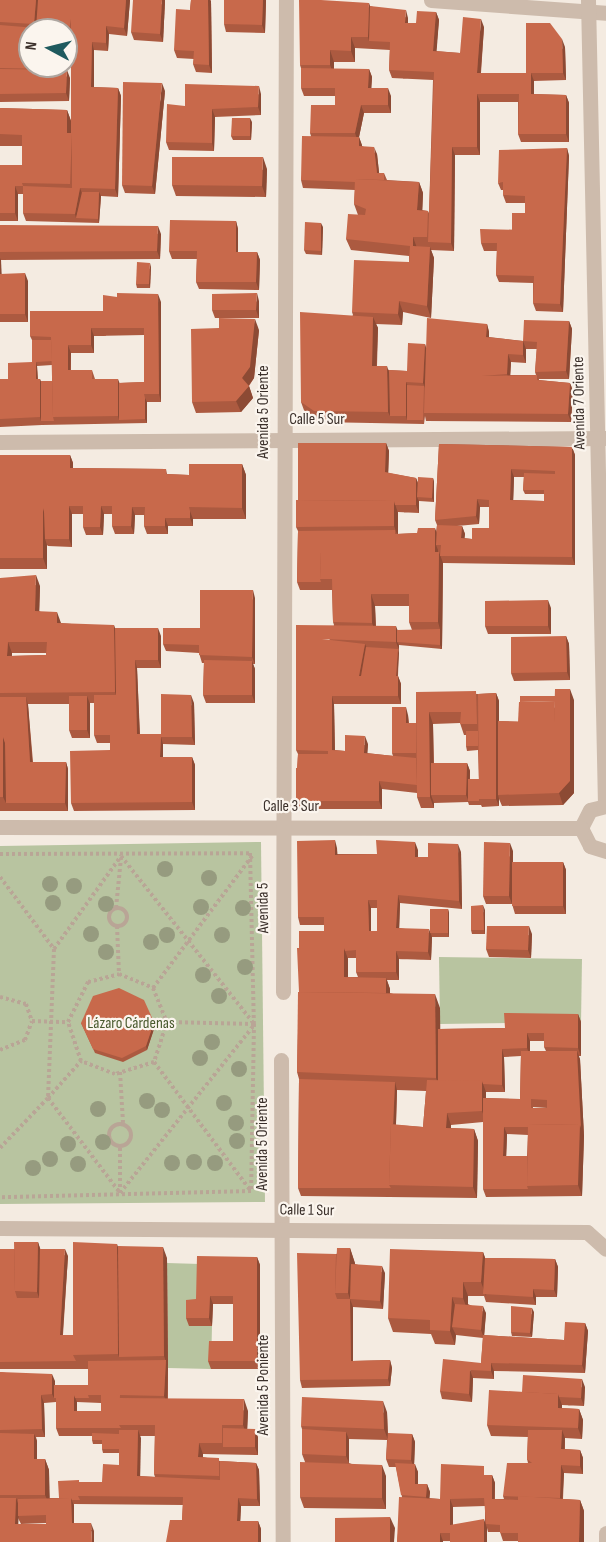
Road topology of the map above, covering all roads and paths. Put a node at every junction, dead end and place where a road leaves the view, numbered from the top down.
1 (285, 0) edge
2 (431, 0) edge
3 (588, 5) edge
4 (606, 13) edge
5 (282, 438) junction
6 (602, 438) edge
7 (0, 442) edge
8 (605, 806) edge
9 (281, 824) junction
10 (0, 827) edge
11 (581, 828) junction
12 (606, 851) edge
13 (0, 854) edge
14 (253, 855) junction
15 (121, 856) junction
16 (0, 877) edge
17 (116, 908) junction
18 (117, 926) junction
19 (190, 942) junction
20 (54, 948) junction
21 (119, 974) junction
22 (153, 988) junction
23 (283, 992) dead end
24 (0, 997) edge
25 (32, 1021) junction
26 (52, 1021) junction
27 (68, 1022) junction
28 (167, 1022) junction
29 (254, 1024) junction
30 (0, 1050) edge
31 (81, 1060) junction
32 (281, 1060) dead end
33 (154, 1062) junction
34 (120, 1072) junction
35 (48, 1098) junction
36 (187, 1105) junction
37 (123, 1124) junction
38 (120, 1146) junction
39 (0, 1148) edge
40 (251, 1191) junction
41 (120, 1193) junction
42 (0, 1197) edge
43 (0, 1228) edge
44 (281, 1228) junction
45 (606, 1249) edge
46 (606, 1533) edge
47 (284, 1542) edge
48 (606, 1542) edge

1 - 5 street, Avenida 5 Oriente
2 - 3 street
3 - 4 street
3 - 6 street, Avenida 7 Oriente
5 - 6 street, Calle 5 Sur
5 - 7 street, Calle 5 Sur
5 - 9 street, Avenida 5 Oriente
6 - 8 street, Avenida 7 Oriente
8 - 11 street
9 - 10 street, Calle 3 Sur
9 - 11 street, Calle 3 Sur
9 - 23 street, Avenida 5
11 - 12 street
13 - 15 path
14 - 15 path
14 - 19 path
14 - 29 path
15 - 17 path
15 - 19 path
15 - 20 path
16 - 20 path
17 - 18 path
17 - 18 path
18 - 21 path
19 - 22 path
19 - 29 path
20 - 26 path
21 - 22 path
21 - 27 path
22 - 28 path
24 - 25 path
25 - 26 path
25 - 30 path
26 - 27 path
26 - 35 path
27 - 31 path
28 - 29 path
28 - 33 path
29 - 36 path
29 - 40 path
31 - 34 path
31 - 35 path
32 - 44 street, Avenida 5 Oriente
33 - 34 path
33 - 36 path
34 - 37 path
35 - 39 path
35 - 41 path
36 - 40 path
36 - 41 path
37 - 38 path
37 - 38 path
38 - 41 path
40 - 41 path
41 - 42 path
43 - 44 street, Calle 1 Sur
44 - 45 street, Calle 1 Sur
44 - 47 street, Avenida 5 Poniente
46 - 48 street

